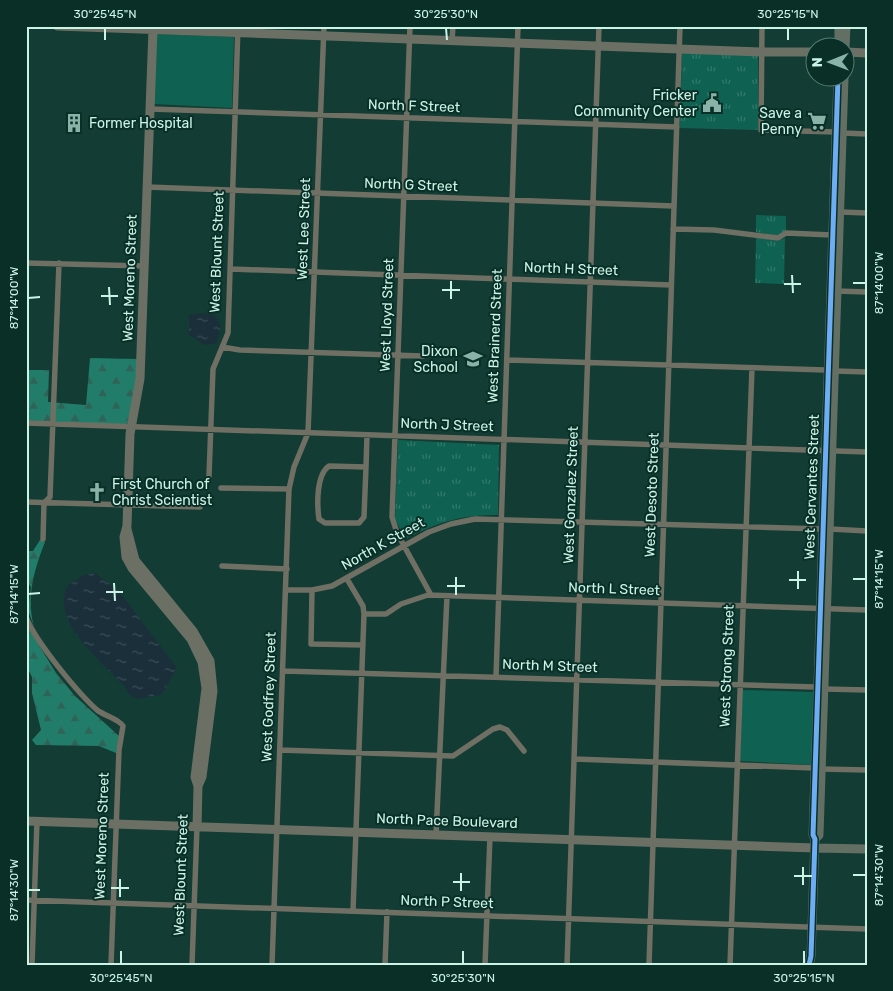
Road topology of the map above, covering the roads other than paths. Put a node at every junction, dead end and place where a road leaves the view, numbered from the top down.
1 (57, 26) edge
2 (67, 26) edge
3 (410, 26) edge
4 (453, 26) edge
5 (518, 26) edge
6 (599, 26) edge
7 (680, 26) edge
8 (762, 26) edge
9 (153, 28) edge
10 (238, 29) edge
11 (324, 31) edge
12 (409, 38) junction
13 (452, 40) junction
14 (518, 42) junction
15 (598, 45) junction
16 (679, 49) junction
17 (761, 52) junction
18 (806, 52) edge
19 (838, 88) edge
20 (843, 88) edge
21 (150, 109) junction
22 (236, 112) junction
23 (321, 115) junction
24 (407, 118) junction
25 (515, 122) junction
26 (596, 124) junction
27 (677, 127) junction
28 (839, 133) junction
29 (867, 134) edge
30 (834, 172) junction
31 (147, 187) junction
32 (233, 191) junction
33 (318, 194) junction
34 (404, 197) junction
35 (512, 200) junction
36 (593, 203) junction
37 (674, 206) junction
38 (840, 212) junction
39 (867, 213) edge
40 (673, 229) junction
41 (832, 235) junction
42 (26, 262) edge
43 (59, 263) junction
44 (144, 266) junction
45 (231, 269) junction
46 (315, 273) junction
47 (838, 275) junction
48 (401, 276) junction
49 (510, 279) junction
50 (590, 282) junction
51 (671, 285) junction
52 (837, 291) junction
53 (867, 292) edge
54 (222, 347) junction
55 (312, 353) junction
56 (398, 356) junction
57 (423, 356) dead end
58 (506, 360) junction
59 (588, 363) junction
60 (668, 365) junction
61 (752, 368) junction
62 (831, 370) junction
63 (867, 372) edge
64 (26, 423) edge
65 (52, 424) junction
66 (132, 427) junction
67 (210, 430) junction
68 (308, 433) junction
69 (367, 435) junction
70 (394, 436) junction
71 (504, 440) junction
72 (585, 442) junction
73 (666, 445) junction
74 (747, 448) junction
75 (828, 450) junction
76 (867, 452) edge
77 (366, 467) junction
78 (209, 476) dead end
79 (220, 488) dead end
80 (289, 489) junction
81 (26, 502) edge
82 (44, 502) junction
83 (128, 504) junction
84 (200, 507) dead end
85 (501, 519) junction
86 (582, 521) junction
87 (663, 524) junction
88 (745, 527) junction
89 (127, 529) joint
90 (826, 529) junction
91 (867, 531) edge
92 (43, 539) dead end
93 (404, 545) junction
94 (222, 566) dead end
95 (286, 569) junction
96 (348, 579) junction
97 (26, 584) edge
98 (286, 590) junction
99 (312, 590) junction
100 (26, 595) edge
101 (431, 595) junction
102 (447, 596) junction
103 (499, 597) junction
104 (580, 600) junction
105 (660, 603) junction
106 (742, 606) junction
107 (823, 608) junction
108 (867, 610) edge
109 (364, 614) junction
110 (26, 616) edge
111 (363, 645) junction
112 (283, 670) junction
113 (362, 673) junction
114 (442, 675) junction
115 (496, 677) junction
116 (577, 679) junction
117 (658, 682) junction
118 (739, 685) junction
119 (820, 688) junction
120 (867, 690) edge
121 (280, 750) junction
122 (524, 751) dead end
123 (359, 753) junction
124 (439, 756) junction
125 (574, 759) junction
126 (655, 762) junction
127 (736, 765) junction
128 (818, 769) junction
129 (867, 770) edge
130 (26, 821) edge
131 (37, 821) junction
132 (116, 824) junction
133 (197, 826) junction
134 (276, 829) junction
135 (356, 832) junction
136 (436, 835) junction
137 (490, 836) junction
138 (571, 839) junction
139 (653, 841) junction
140 (815, 843) junction
141 (734, 844) junction
142 (867, 849) edge
143 (26, 900) edge
144 (34, 900) junction
145 (113, 903) junction
146 (194, 905) junction
147 (274, 908) junction
148 (353, 911) junction
149 (387, 912) junction
150 (487, 916) junction
151 (568, 919) junction
152 (650, 922) junction
153 (731, 924) junction
154 (812, 927) junction
155 (867, 929) edge
156 (811, 962) edge
157 (32, 965) edge
158 (111, 965) edge
159 (192, 965) edge
160 (272, 965) edge
161 (385, 965) edge
162 (485, 965) edge
163 (567, 965) edge
164 (649, 965) edge
165 (730, 965) edge

1 - 2 street
2 - 9 street
3 - 12 street, West Lloyd Street
4 - 13 street
5 - 14 street, West Brainerd Street
6 - 15 street, West Gonzalez Street
7 - 16 street, West Desoto Street
8 - 17 street
9 - 10 street
9 - 21 street, West Moreno Street
10 - 11 street
10 - 22 street, West Blount Street
11 - 12 street
11 - 23 street, West Lee Street
12 - 13 street
12 - 24 street, West Lloyd Street
13 - 14 street
14 - 15 street
14 - 25 street, West Brainerd Street
15 - 16 street
15 - 26 street, West Gonzalez Street
16 - 17 street
16 - 27 street, West Desoto Street
17 - 18 street
17 - 28 street
19 - 28 main road, West Cervantes Street
20 - 28 main road, West Cervantes Street
21 - 22 street, North F Street
21 - 31 street, West Moreno Street
22 - 23 street, North F Street
22 - 32 street, West Blount Street
23 - 24 street, North F Street
23 - 33 street, West Lee Street
24 - 25 street, North F Street
24 - 34 street, West Lloyd Street
25 - 26 street, North F Street
25 - 35 street, West Brainerd Street
26 - 27 street, North F Street
26 - 36 street, West Gonzalez Street
27 - 37 street, West Desoto Street
28 - 29 street
28 - 30 main road, West Cervantes Street
28 - 38 main road, West Cervantes Street
30 - 38 main road
30 - 41 main road, West Cervantes Street
31 - 32 street, North G Street
31 - 44 street, West Moreno Street
32 - 33 street, North G Street
32 - 45 street, West Blount Street
33 - 34 street, North G Street
33 - 46 street, West Lee Street
34 - 35 street, North G Street
34 - 48 street, West Lloyd Street
35 - 36 street, North G Street
35 - 49 street, West Brainerd Street
36 - 37 street, North G Street
36 - 50 street, West Gonzalez Street
37 - 40 street, West Desoto Street
38 - 39 street
38 - 47 main road, West Cervantes Street
40 - 41 street
40 - 51 street, West Desoto Street
41 - 47 main road
41 - 62 main road, West Cervantes Street
42 - 43 street
43 - 44 street
43 - 65 street
44 - 66 street, West Moreno Street
45 - 46 street, North H Street
45 - 54 street, West Blount Street
46 - 48 street, North H Street
46 - 55 street, West Lee Street
47 - 52 main road, West Cervantes Street
48 - 49 street, North H Street
48 - 56 street, West Lloyd Street
49 - 50 street, North H Street
49 - 58 street, West Brainerd Street
50 - 51 street, North H Street
50 - 59 street, West Gonzalez Street
51 - 60 street, West Desoto Street
52 - 53 street
52 - 62 main road, West Cervantes Street
54 - 55 street
54 - 67 street, West Blount Street
55 - 56 street
55 - 68 street, West Lee Street
56 - 57 street
56 - 70 street, West Lloyd Street
58 - 59 street
58 - 71 street, West Brainerd Street
59 - 60 street
59 - 72 street, West Gonzalez Street
60 - 61 street
60 - 73 street, West Desoto Street
61 - 62 street
61 - 74 street, West Strong Street
62 - 63 street
62 - 75 main road, West Cervantes Street
64 - 65 street, North J Street
65 - 66 street, North J Street
65 - 82 street
66 - 67 street, North J Street
66 - 83 street, West Moreno Street
67 - 68 street, North J Street
67 - 78 street, West Blount Street
68 - 69 street, North J Street
68 - 80 street, West Godfrey Street
69 - 70 street, North J Street
69 - 77 street
70 - 71 street, North J Street
70 - 93 street, West Lloyd Street
71 - 72 street, North J Street
71 - 85 street, West Brainerd Street
72 - 73 street, North J Street
72 - 86 street, West Gonzalez Street
73 - 74 street, North J Street
73 - 87 street, West Desoto Street
74 - 75 street, North J Street
74 - 88 street, West Strong Street
75 - 76 street, North J Street
75 - 90 main road, West Cervantes Street
77 - 77 street
79 - 80 street
80 - 95 street, West Godfrey Street
81 - 82 street
82 - 83 street
82 - 92 street
83 - 84 street
83 - 89 street, West Moreno Street
85 - 86 street, North K Street
85 - 93 street, North K Street
85 - 103 street, West Brainerd Street
86 - 87 street, North K Street
86 - 104 street, West Gonzalez Street
87 - 88 street, North K Street
87 - 105 street, West Desoto Street
88 - 90 street, North K Street
88 - 106 street, West Strong Street
89 - 133 street, West Blount Street
90 - 91 street, North K Street
90 - 107 main road, West Cervantes Street
93 - 96 street, North K Street
93 - 101 street, West Lloyd Street
94 - 95 street
95 - 98 street, West Godfrey Street
96 - 99 street, North K Street
96 - 109 street
97 - 100 street
98 - 99 street, North K Street
98 - 112 street, West Godfrey Street
99 - 111 street
101 - 102 street, North L Street
101 - 109 street, North L Street
102 - 103 street, North L Street
102 - 114 street
103 - 104 street, North L Street
103 - 115 street, West Brainerd Street
104 - 105 street, North L Street
104 - 116 street, West Gonzalez Street
105 - 106 street, North L Street
105 - 117 street, West Desoto Street
106 - 107 street, North L Street
106 - 118 street, West Strong Street
107 - 108 street, North L Street
107 - 119 main road, West Cervantes Street
109 - 111 street
110 - 132 street, West Moreno Street
111 - 113 street
112 - 113 street, North M Street
112 - 121 street, West Godfrey Street
113 - 114 street, North M Street
113 - 123 street
114 - 115 street, North M Street
114 - 124 street
115 - 116 street, North M Street
116 - 117 street, North M Street
116 - 125 street, West Gonzalez Street
117 - 118 street, North M Street
117 - 126 street, West Desoto Street
118 - 119 street, North M Street
118 - 127 street, West Strong Street
119 - 120 street, North M Street
119 - 128 main road, West Cervantes Street
121 - 123 street
121 - 134 street, West Godfrey Street
122 - 124 street
123 - 124 street
123 - 135 street
124 - 136 street
125 - 126 street
125 - 138 street, West Gonzalez Street
126 - 127 street
126 - 139 street, West Desoto Street
127 - 128 street
127 - 141 street, West Strong Street
128 - 129 street
128 - 140 main road, West Cervantes Street
130 - 131 street, North Pace Boulevard
131 - 132 street, North Pace Boulevard
131 - 144 street
132 - 133 street, North Pace Boulevard
132 - 145 street, West Moreno Street
133 - 134 street, North Pace Boulevard
133 - 146 street, West Blount Street
134 - 135 street, North Pace Boulevard
134 - 147 street, West Godfrey Street
135 - 136 street, North Pace Boulevard
135 - 148 street
136 - 137 street, North Pace Boulevard
137 - 138 street, North Pace Boulevard
137 - 150 street
138 - 139 street, North Pace Boulevard
138 - 151 street, West Gonzalez Street
139 - 141 street, North Pace Boulevard
139 - 152 street, West Desoto Street
140 - 141 street, North Pace Boulevard
140 - 142 main road, North Pace Boulevard
140 - 154 main road, West Cervantes Street
141 - 153 street, West Strong Street
143 - 144 street, North P Street
144 - 145 street, North P Street
144 - 157 street
145 - 146 street, North P Street
145 - 158 street, West Moreno Street
146 - 147 street, North P Street
146 - 159 street, West Blount Street
147 - 148 street, North P Street
147 - 160 street, West Godfrey Street
148 - 149 street, North P Street
149 - 150 street, North P Street
149 - 161 street
150 - 151 street, North P Street
150 - 162 street
151 - 152 street, North P Street
151 - 163 street, West Gonzalez Street
152 - 153 street, North P Street
152 - 164 street, West Desoto Street
153 - 154 street, North P Street
153 - 165 street, West Strong Street
154 - 155 street, North P Street
154 - 156 main road, West Cervantes Street

